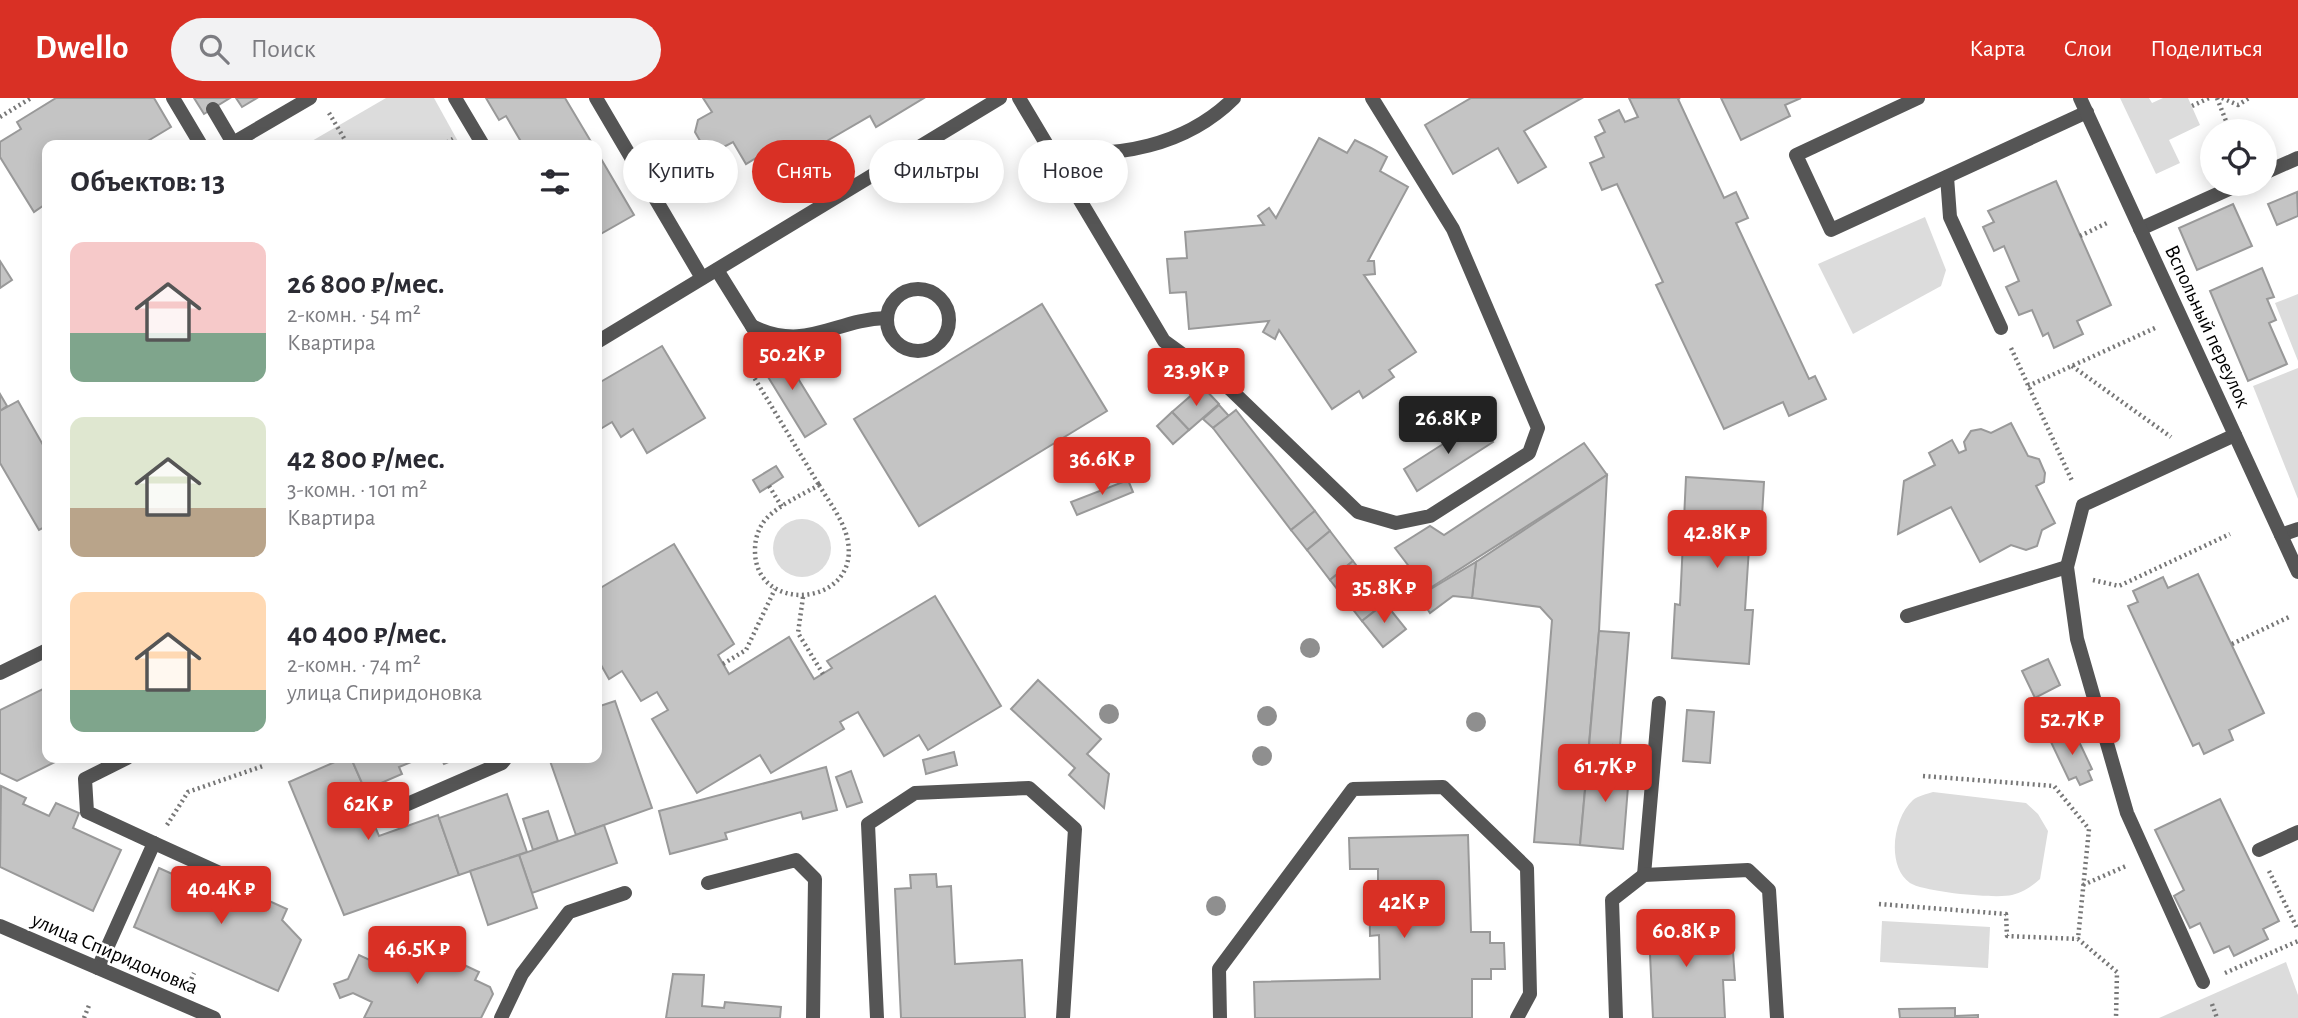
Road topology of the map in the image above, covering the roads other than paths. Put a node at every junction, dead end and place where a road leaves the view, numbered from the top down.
1 (173, 98) edge
2 (310, 98) edge
3 (455, 98) edge
4 (596, 98) edge
5 (1000, 98) edge
6 (1019, 98) edge
7 (1234, 98) edge
8 (1372, 98) edge
9 (1918, 98) edge
10 (2080, 98) edge
11 (213, 109) dead end
12 (2087, 113) junction
13 (198, 140) edge
14 (231, 140) edge
15 (238, 140) edge
16 (480, 140) edge
17 (1044, 140) edge
18 (1128, 150) edge
19 (2298, 158) edge
20 (2277, 167) edge
21 (1947, 177) junction
22 (2213, 196) edge
23 (1082, 203) edge
24 (2140, 229) junction
25 (717, 270) junction
26 (702, 278) junction
27 (886, 318) junction
28 (752, 327) junction
29 (2001, 328) road end
30 (602, 339) edge
31 (768, 352) dead end
32 (2235, 435) junction
33 (2298, 528) edge
34 (2281, 535) junction
35 (2067, 566) junction
36 (2298, 572) edge
37 (1907, 616) dead end
38 (42, 652) edge
39 (0, 673) edge
40 (1659, 703) dead end
41 (117, 763) edge
42 (502, 763) edge
43 (396, 809) dead end
44 (2298, 832) edge
45 (154, 843) junction
46 (2259, 850) road end
47 (220, 873) dead end
48 (1644, 875) junction
49 (708, 883) dead end
50 (625, 893) dead end
51 (0, 926) edge
52 (98, 968) junction
53 (2203, 982) road end
54 (214, 1018) edge
55 (501, 1018) edge
56 (813, 1018) edge
57 (877, 1018) edge
58 (1063, 1018) edge
59 (1220, 1018) edge
60 (1517, 1018) edge
61 (1616, 1018) edge
62 (1776, 1018) edge

1 - 13 street
2 - 15 street
3 - 16 street
4 - 26 street
5 - 25 street
6 - 17 street
7 - 18 street
8 - 23 street
9 - 21 street
10 - 12 street, Вспольный переулок
11 - 14 street
12 - 21 street
12 - 24 street, Вспольный переулок
19 - 20 street
21 - 29 street
22 - 24 street
24 - 32 street, Вспольный переулок
25 - 26 street
25 - 28 street
26 - 30 street
27 - 27 street
27 - 28 street
28 - 31 street
32 - 34 street, Вспольный переулок
32 - 35 street
33 - 34 street
34 - 36 street, Вспольный переулок
35 - 37 street
35 - 53 street
38 - 39 street
40 - 48 street
41 - 45 street
42 - 43 street
44 - 46 street
45 - 47 street
45 - 52 street
48 - 61 street
48 - 62 street
49 - 56 street
50 - 55 street
51 - 52 street, улица Спиридоновка
52 - 54 street, улица Спиридоновка
57 - 58 street
59 - 60 street

